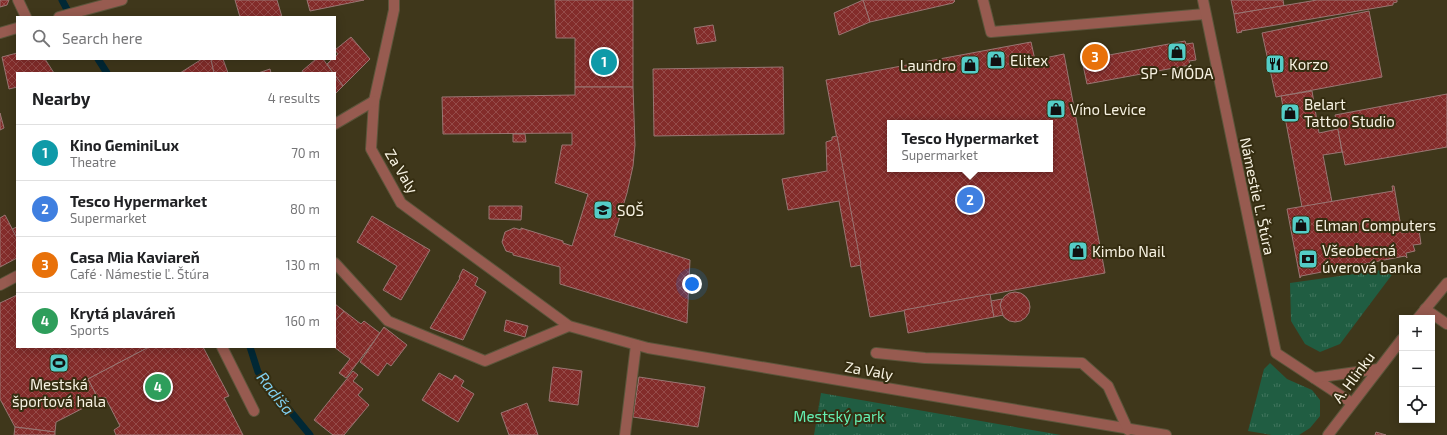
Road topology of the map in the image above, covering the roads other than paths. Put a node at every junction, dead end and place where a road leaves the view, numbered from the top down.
1 (18, 0) edge
2 (122, 0) edge
3 (394, 0) edge
4 (983, 0) edge
5 (1203, 0) edge
6 (1206, 14) junction
7 (26, 16) edge
8 (63, 16) edge
9 (16, 28) edge
10 (0, 33) edge
11 (374, 101) junction
12 (336, 123) edge
13 (336, 264) edge
14 (16, 277) edge
15 (1447, 283) edge
16 (0, 285) edge
17 (1426, 309) junction
18 (1421, 315) edge
19 (1447, 324) edge
20 (569, 326) junction
21 (1399, 343) edge
22 (636, 345) junction
23 (222, 348) edge
24 (876, 353) dead end
25 (1378, 369) junction
26 (1314, 378) junction
27 (1352, 403) junction
28 (254, 411) dead end
29 (1128, 430) junction
30 (625, 435) edge
31 (1166, 435) edge
32 (1328, 435) edge

1 - 7 street
2 - 8 street
3 - 11 street, Za Valy
4 - 6 street
5 - 6 street, Námestie Ľ. Štúra
6 - 26 street, Námestie Ľ. Štúra
9 - 10 street
11 - 12 street
11 - 20 street, Za Valy
13 - 20 street
14 - 16 street
15 - 17 street
17 - 18 street
17 - 19 street
20 - 22 street, Za Valy
21 - 25 street, A. Hlinku
22 - 29 street, Za Valy
22 - 30 street
23 - 28 street
24 - 29 street
25 - 26 street
25 - 27 street, A. Hlinku
26 - 27 street, Námestie Ľ. Štúra
27 - 32 street, A. Hlinku
29 - 31 street, Za Valy

